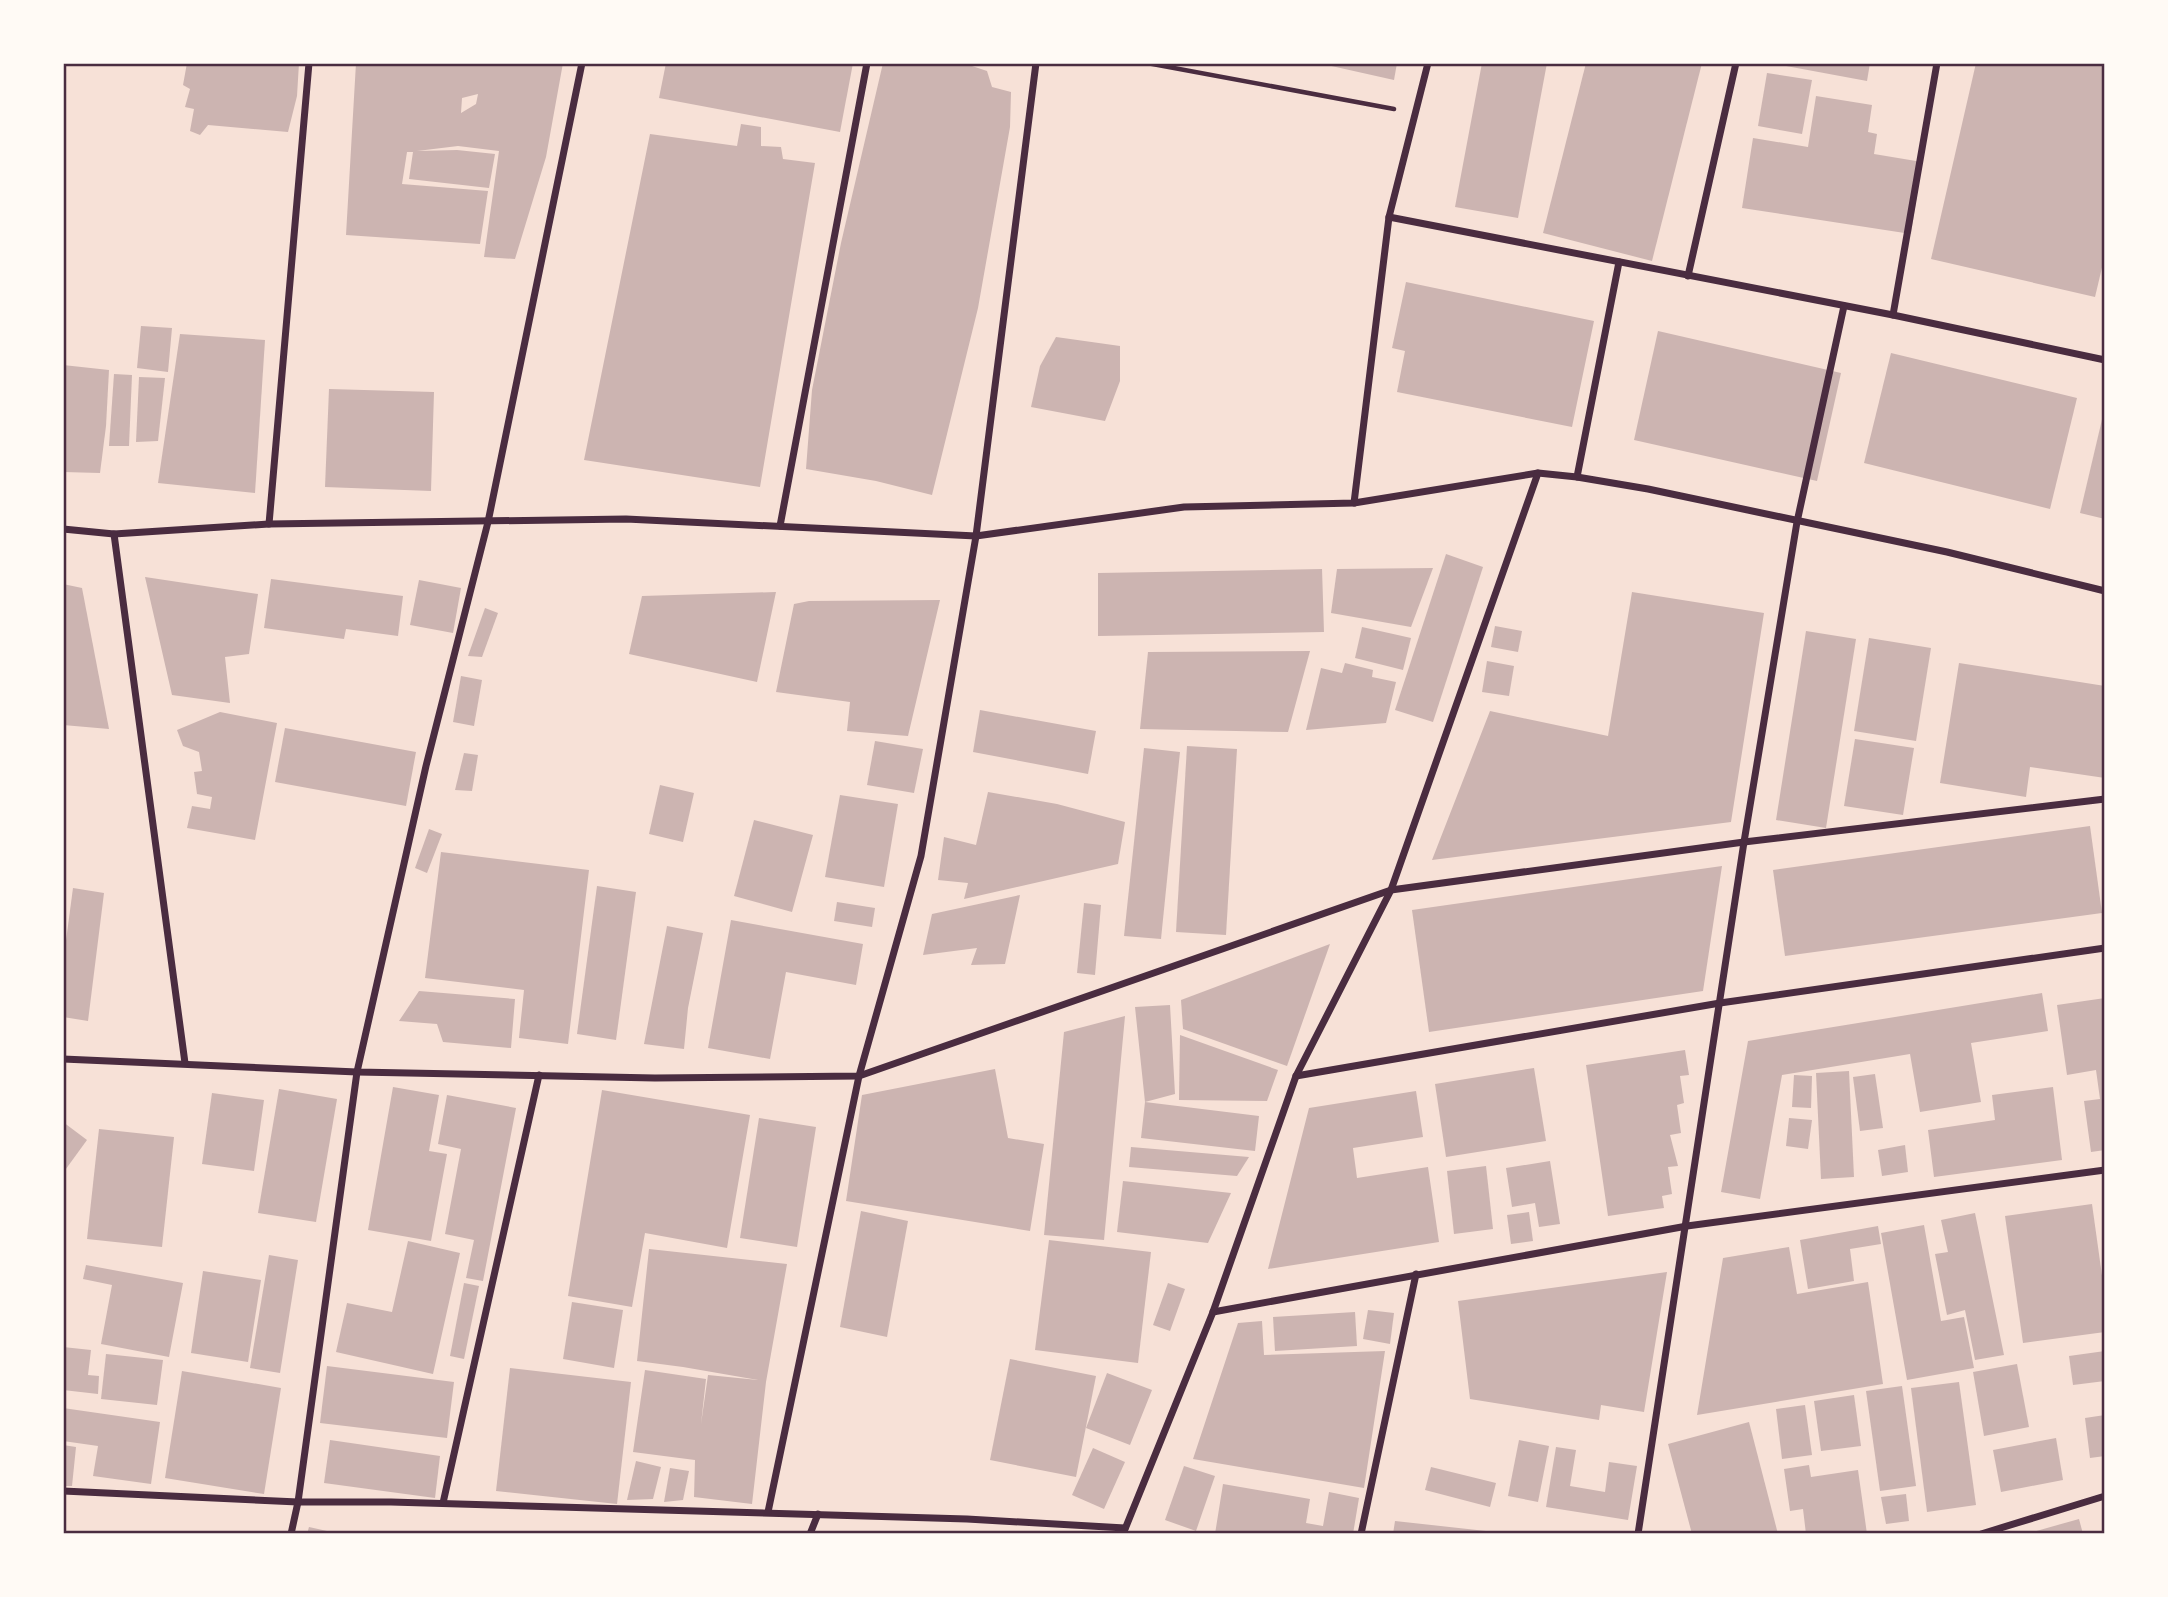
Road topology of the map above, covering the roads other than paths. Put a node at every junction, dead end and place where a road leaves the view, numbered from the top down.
1 (309, 63) edge
2 (582, 63) edge
3 (867, 63) edge
4 (1036, 63) edge
5 (1428, 63) edge
6 (1736, 63) edge
7 (1937, 63) edge
8 (1389, 217) junction
9 (1619, 262) junction
10 (1688, 276) junction
11 (1844, 306) junction
12 (1893, 315) junction
13 (2105, 360) edge
14 (1538, 473) junction
15 (1577, 477) junction
16 (1354, 503) junction
17 (488, 522) junction
18 (1797, 522) junction
19 (269, 524) junction
20 (780, 526) junction
21 (63, 529) edge
22 (114, 534) junction
23 (975, 536) junction
24 (2105, 591) edge
25 (2105, 799) edge
26 (1744, 842) junction
27 (1391, 890) junction
28 (2105, 948) edge
29 (1720, 1003) junction
30 (63, 1059) edge
31 (185, 1063) junction
32 (357, 1072) junction
33 (539, 1075) junction
34 (859, 1076) junction
35 (1297, 1076) junction
36 (2105, 1170) edge
37 (1686, 1226) junction
38 (1416, 1274) junction
39 (1213, 1312) junction
40 (63, 1491) edge
41 (2105, 1496) edge
42 (298, 1502) junction
43 (443, 1503) junction
44 (768, 1512) junction
45 (818, 1514) junction
46 (1124, 1531) edge
47 (291, 1534) edge
48 (810, 1534) edge
49 (1361, 1534) edge
50 (1638, 1534) edge
51 (1982, 1534) edge

1 - 19 street
2 - 17 street
3 - 20 street
4 - 23 street
5 - 8 street
6 - 10 street
7 - 12 street
8 - 9 street
8 - 16 street
9 - 10 street
9 - 15 street
10 - 11 street
11 - 12 street
11 - 18 street
12 - 13 street
14 - 15 street
14 - 16 street
14 - 27 street
15 - 18 street
16 - 23 street
17 - 19 street
17 - 20 street
17 - 32 street
18 - 24 street
18 - 26 street
19 - 22 street
20 - 23 street
21 - 22 street
22 - 31 street
23 - 34 street
25 - 26 street
26 - 27 street
26 - 29 street
27 - 34 street
27 - 35 street
28 - 29 street
29 - 35 street
29 - 37 street
30 - 31 street
31 - 32 street
32 - 33 street
32 - 42 street
33 - 34 street
33 - 43 street
34 - 44 street
35 - 39 street
36 - 37 street
37 - 38 street
37 - 50 street
38 - 39 street
38 - 49 street
39 - 46 street
40 - 42 street
41 - 51 street
42 - 43 street
42 - 47 street
43 - 44 street
44 - 45 street
45 - 46 street
45 - 48 street

